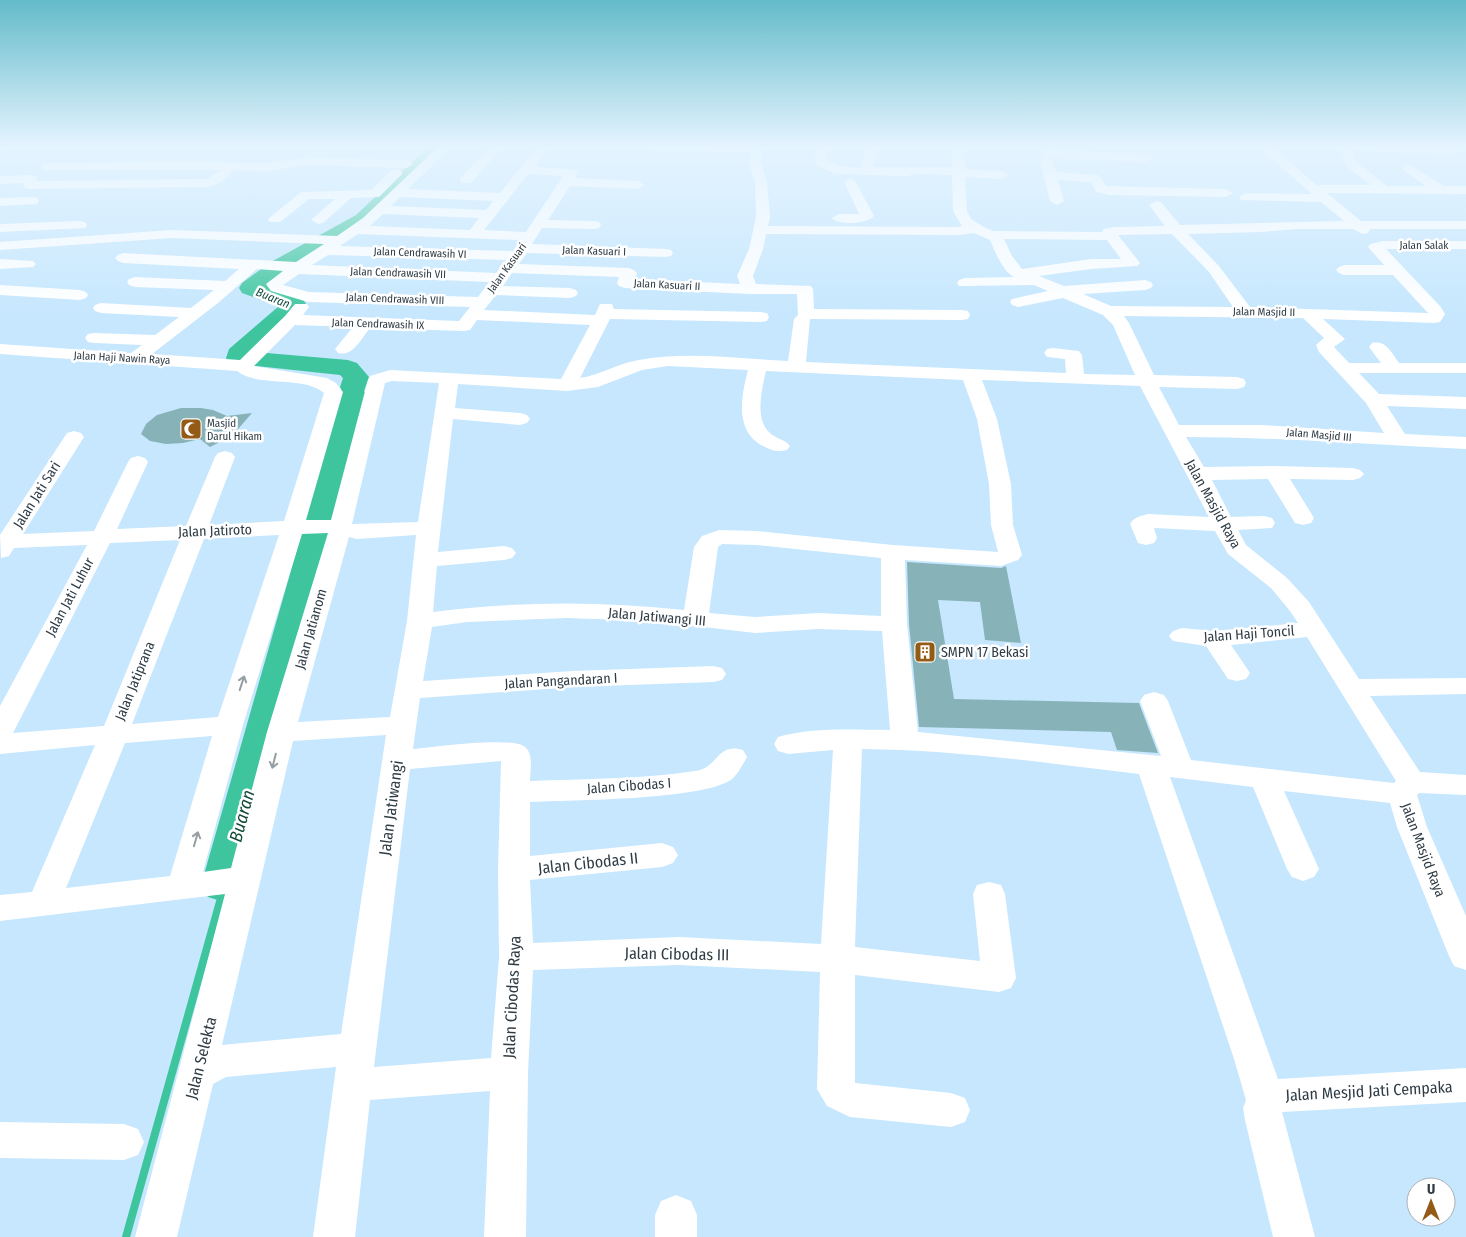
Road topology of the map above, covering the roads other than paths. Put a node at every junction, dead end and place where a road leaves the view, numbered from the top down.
1 (295, 204) edge
2 (337, 204) edge
3 (387, 204) edge
4 (498, 204) edge
5 (551, 204) edge
6 (762, 204) edge
7 (861, 204) edge
8 (960, 204) edge
9 (1332, 204) edge
10 (1346, 204) edge
11 (1156, 205) dead end
12 (1354, 206) dead end
13 (381, 210) junction
14 (490, 214) junction
15 (1190, 215) dead end
16 (275, 219) dead end
17 (318, 220) dead end
18 (96, 224) dead end
19 (115, 224) dead end
20 (762, 224) junction
21 (594, 225) dead end
22 (1466, 225) edge
23 (0, 228) edge
24 (1202, 229) junction
25 (356, 230) junction
26 (1177, 230) junction
27 (1363, 230) junction
28 (982, 232) junction
29 (1317, 234) dead end
30 (473, 235) junction
31 (1111, 236) junction
32 (129, 238) junction
33 (330, 242) junction
34 (1382, 245) junction
35 (1466, 245) edge
36 (0, 246) edge
37 (666, 253) dead end
38 (123, 258) dead end
39 (0, 264) edge
40 (28, 264) dead end
41 (280, 266) junction
42 (1344, 270) dead end
43 (1397, 270) junction
44 (502, 274) junction
45 (1028, 278) junction
46 (135, 282) dead end
47 (965, 282) dead end
48 (227, 286) junction
49 (750, 289) junction
50 (0, 290) edge
51 (1061, 292) junction
52 (570, 293) dead end
53 (80, 295) dead end
54 (308, 297) junction
55 (1018, 302) dead end
56 (101, 308) dead end
57 (1163, 310) junction
58 (1109, 311) junction
59 (604, 312) junction
60 (1245, 312) junction
61 (194, 313) junction
62 (1307, 313) junction
63 (962, 315) dead end
64 (761, 317) dead end
65 (802, 319) dead end
66 (291, 320) junction
67 (364, 324) junction
68 (94, 338) dead end
69 (156, 340) junction
70 (1378, 347) dead end
71 (344, 348) dead end
72 (0, 349) edge
73 (1053, 352) dead end
74 (134, 359) junction
75 (249, 361) junction
76 (759, 364) junction
77 (797, 365) junction
78 (1346, 368) junction
79 (1394, 368) junction
80 (1466, 368) edge
81 (971, 375) junction
82 (449, 379) junction
83 (1076, 379) junction
84 (1147, 382) junction
85 (1238, 382) dead end
86 (567, 385) junction
87 (1374, 400) junction
88 (1466, 403) edge
89 (445, 413) junction
90 (1320, 415) dead end
91 (520, 419) dead end
92 (1172, 431) junction
93 (1330, 435) junction
94 (74, 437) dead end
95 (1399, 441) junction
96 (1466, 443) edge
97 (780, 446) dead end
98 (225, 457) dead end
99 (138, 462) dead end
100 (1275, 472) junction
101 (1198, 474) junction
102 (1354, 474) dead end
103 (1303, 518) dead end
104 (1221, 523) junction
105 (1264, 523) dead end
106 (316, 527) junction
107 (429, 528) junction
108 (196, 531) junction
109 (102, 536) junction
110 (1146, 538) dead end
111 (3, 545) edge
112 (893, 552) junction
113 (504, 553) dead end
114 (425, 560) junction
115 (695, 620) junction
116 (420, 621) junction
117 (894, 624) junction
118 (1315, 629) junction
119 (1182, 636) dead end
120 (1214, 639) junction
121 (1237, 673) dead end
122 (713, 674) dead end
123 (1466, 686) edge
124 (1352, 688) junction
125 (409, 690) junction
126 (1154, 701) dead end
127 (402, 724) junction
128 (228, 726) junction
129 (0, 732) edge
130 (281, 732) junction
131 (114, 735) junction
132 (848, 739) junction
133 (905, 740) junction
134 (0, 744) edge
135 (788, 744) dead end
136 (733, 757) dead end
137 (397, 760) junction
138 (1165, 767) junction
139 (1264, 778) junction
140 (1466, 785) edge
141 (1406, 788) junction
142 (514, 792) junction
143 (662, 855) dead end
144 (1303, 869) dead end
145 (514, 870) junction
146 (237, 880) junction
147 (190, 885) junction
148 (990, 894) dead end
149 (43, 903) junction
150 (0, 908) edge
151 (1466, 956) edge
152 (516, 958) junction
153 (838, 959) junction
154 (357, 1049) junction
155 (509, 1073) junction
156 (197, 1074) junction
157 (353, 1085) junction
158 (1466, 1085) edge
159 (1265, 1100) junction
160 (951, 1110) dead end
161 (0, 1140) edge
162 (124, 1142) dead end
163 (156, 1237) edge
164 (334, 1237) edge
165 (505, 1237) edge
166 (1294, 1237) edge

1 - 16 street
2 - 17 street
3 - 13 street
4 - 14 street
5 - 44 street
6 - 20 street
7 - 20 street
8 - 28 street, Jalan Masjid Raya
9 - 27 street
10 - 12 street
11 - 26 street
13 - 14 street
13 - 25 street
14 - 30 street
15 - 24 street
18 - 23 street
19 - 32 street
20 - 28 street
20 - 49 street
21 - 44 street
22 - 27 street
24 - 26 street
24 - 27 street
25 - 30 street
25 - 33 street
26 - 31 street
26 - 60 street
27 - 29 street
27 - 34 street
28 - 31 street
28 - 45 street, Jalan Masjid Raya
30 - 44 street
31 - 45 street
32 - 33 street, Jalan Cendrawasih VI
32 - 36 street, Jalan Cendrawasih VI
33 - 41 street
33 - 44 street, Jalan Cendrawasih VI
34 - 35 street, Jalan Salak
34 - 43 street
37 - 44 street, Jalan Kasuari I
38 - 41 street, Jalan Cendrawasih VII
39 - 40 street
41 - 44 street, Jalan Cendrawasih VII
41 - 48 street
41 - 54 street, Jalan Cendrawasih VIII
42 - 43 street
43 - 62 street, Jalan Masjid II
44 - 49 street, Jalan Kasuari II
44 - 52 street
44 - 54 street, Jalan Cendrawasih VIII
44 - 59 street
44 - 67 street, Jalan Cendrawasih IX
45 - 47 street
45 - 51 street, Jalan Masjid Raya
46 - 48 street
48 - 61 street
49 - 63 street
50 - 53 street
51 - 55 street
51 - 57 street
51 - 58 street, Jalan Masjid Raya
54 - 66 street
56 - 61 street
57 - 58 street, Jalan Masjid II
57 - 60 street, Jalan Masjid II
58 - 84 street, Jalan Masjid Raya
59 - 64 street
59 - 86 street
60 - 62 street, Jalan Masjid II
61 - 69 street
62 - 78 street
65 - 77 street
66 - 67 street, Jalan Cendrawasih IX
66 - 75 street
67 - 71 street
68 - 69 street
69 - 74 street
70 - 79 street
72 - 74 street, Jalan Haji Nawin Raya
73 - 83 street
74 - 75 street, Jalan Haji Nawin Raya
75 - 106 street, Jalan Haji Nawin Raya
76 - 77 street
76 - 86 street
76 - 97 street
77 - 81 street
78 - 79 street
78 - 87 street
79 - 80 street
81 - 83 street
81 - 112 street
82 - 86 street
82 - 89 street, Jalan Jatiwangi
82 - 106 street, Jalan Jatianom
83 - 84 street
84 - 85 street
84 - 92 street, Jalan Masjid Raya
87 - 88 street
87 - 95 street
89 - 91 street
89 - 107 street, Jalan Jatiwangi
90 - 93 street
92 - 93 street, Jalan Masjid III
92 - 101 street, Jalan Masjid Raya
93 - 95 street, Jalan Masjid III
94 - 111 street, Jalan Jati Sari
95 - 96 street, Jalan Masjid III
98 - 108 street, Jalan Jatiprana
99 - 109 street, Jalan Jati Luhur
100 - 101 street
100 - 102 street
100 - 103 street
101 - 104 street, Jalan Masjid Raya
104 - 105 street
104 - 110 street
104 - 118 street, Jalan Masjid Raya
106 - 107 street, Jalan Jatiroto
106 - 108 street, Jalan Jatiroto
128 -> 106 street
106 - 130 street, Jalan Jatianom
107 - 114 street, Jalan Jatiwangi
108 - 109 street, Jalan Jatiroto
108 - 131 street, Jalan Jatiprana
109 - 111 street, Jalan Jatiroto
109 - 129 street, Jalan Jati Luhur
112 - 115 street
112 - 117 street
113 - 114 street
114 - 116 street, Jalan Jatiwangi
115 - 116 street, Jalan Jatiwangi III
115 - 117 street, Jalan Jatiwangi III
116 - 125 street, Jalan Jatiwangi
117 - 133 street
118 - 120 street, Jalan Haji Toncil
118 - 124 street, Jalan Masjid Raya
119 - 120 street, Jalan Haji Toncil
120 - 121 street
122 - 125 street, Jalan Pangandaran I
123 - 124 street
124 - 141 street, Jalan Masjid Raya
125 - 127 street, Jalan Jatiwangi
126 - 138 street
127 - 130 street
127 - 137 street, Jalan Jatiwangi
128 - 131 street
147 -> 128 street
130 -> 146 street, Jalan Jatianom
131 - 134 street
131 - 149 street, Jalan Jatiprana
132 - 133 street
132 - 135 street
132 - 153 street
133 - 138 street
136 - 142 street, Jalan Cibodas I
137 - 142 street, Jalan Cibodas Raya
137 - 154 street, Jalan Jatiwangi
138 - 139 street
138 - 159 street
139 - 141 street
139 - 144 street
140 - 141 street
141 - 151 street, Jalan Masjid Raya
142 - 145 street, Jalan Cibodas Raya
143 - 145 street, Jalan Cibodas II
145 - 152 street, Jalan Cibodas Raya
146 - 147 street
146 - 156 street, Jalan Selekta
147 - 149 street
148 - 153 street, Jalan Cibodas III
149 - 150 street
152 - 153 street, Jalan Cibodas III
152 - 155 street, Jalan Cibodas Raya
153 - 160 street
154 - 156 street
154 - 157 street, Jalan Jatiwangi
155 - 157 street
155 - 165 street, Jalan Cibodas Raya
156 - 163 street, Jalan Selekta
157 - 164 street, Jalan Jatiwangi
158 - 159 street, Jalan Mesjid Jati Cempaka
159 - 166 street
161 - 162 street

